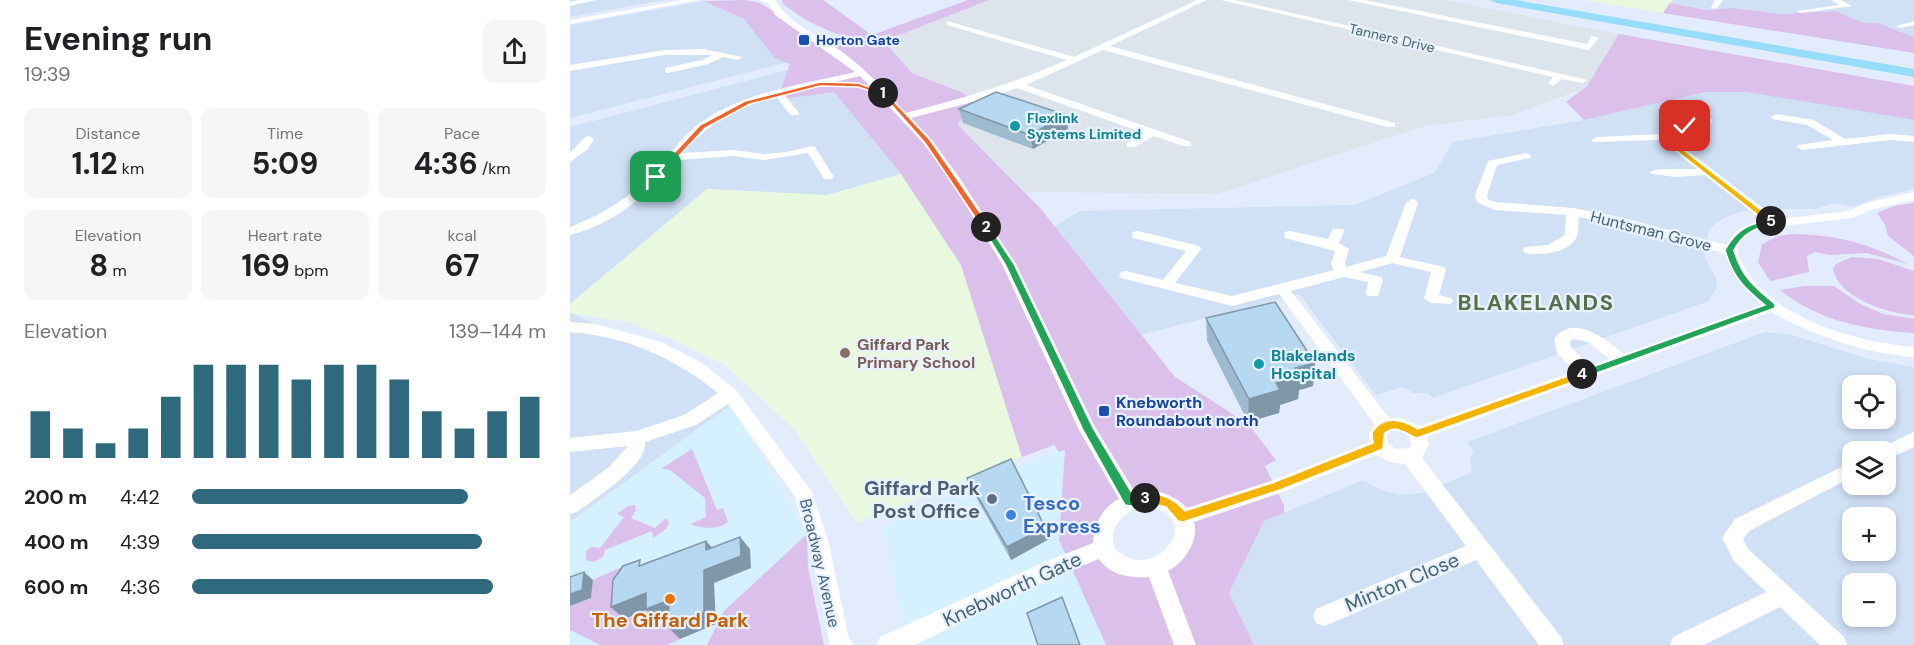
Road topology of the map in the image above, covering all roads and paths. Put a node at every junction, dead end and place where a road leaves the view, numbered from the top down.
1 (592, 0) edge
2 (696, 0) edge
3 (1203, 0) edge
4 (1225, 0) edge
5 (1352, 0) edge
6 (1496, 0) edge
7 (1528, 0) edge
8 (1835, 0) edge
9 (769, 1) edge
10 (570, 4) edge
11 (1801, 11) dead end
12 (570, 22) edge
13 (951, 23) dead end
14 (1914, 23) edge
15 (1900, 26) dead end
16 (1595, 38) dead end
17 (1102, 48) junction
18 (722, 54) junction
19 (738, 57) dead end
20 (1075, 60) junction
21 (1914, 65) edge
22 (570, 68) edge
23 (668, 70) dead end
24 (862, 73) junction
25 (1914, 73) edge
26 (1583, 80) dead end
27 (820, 84) junction
28 (1017, 85) junction
29 (882, 93) junction
30 (779, 94) junction
31 (945, 106) junction
32 (795, 113) dead end
33 (905, 116) junction
34 (1776, 117) dead end
35 (1708, 121) dead end
36 (1391, 125) dead end
37 (1151, 133) junction
38 (1663, 137) junction
39 (589, 139) dead end
40 (1914, 139) edge
41 (1597, 140) dead end
42 (1843, 142) junction
43 (1187, 144) dead end
44 (1131, 145) dead end
45 (1802, 147) dead end
46 (1526, 156) dead end
47 (672, 157) junction
48 (570, 159) edge
49 (1707, 171) junction
50 (1656, 172) dead end
51 (828, 177) dead end
52 (1914, 196) edge
53 (1412, 203) dead end
54 (1573, 212) junction
55 (1772, 222) junction
56 (570, 231) edge
57 (1138, 235) dead end
58 (1290, 235) dead end
59 (1203, 237) dead end
60 (1194, 249) junction
61 (1530, 250) dead end
62 (1730, 250) junction
63 (1392, 259) junction
64 (1342, 272) junction
65 (1126, 274) dead end
66 (1166, 285) junction
67 (1282, 290) junction
68 (1373, 293) dead end
69 (1446, 301) dead end
70 (1772, 306) junction
71 (570, 327) edge
72 (1913, 353) edge
73 (1621, 360) junction
74 (1586, 373) junction
75 (730, 394) junction
76 (1385, 426) junction
77 (1417, 434) junction
78 (636, 438) junction
79 (1914, 439) edge
80 (570, 445) edge
81 (1379, 446) junction
82 (1896, 448) edge
83 (1410, 456) junction
84 (1842, 474) edge
85 (1130, 501) junction
86 (570, 506) edge
87 (1183, 517) junction
88 (1104, 548) junction
89 (1480, 549) junction
90 (1156, 567) junction
91 (1782, 595) junction
92 (1324, 616) dead end
93 (842, 645) edge
94 (888, 645) edge
95 (1185, 645) edge
96 (1553, 645) edge
97 (1682, 645) edge
98 (1836, 645) edge

1 - 10 street
2 - 12 street
3 - 17 street
4 - 26 street, Tanners Drive
5 - 16 street, Tanners Drive
6 - 25 highway
7 - 21 highway
8 - 11 street
9 - 24 street
13 - 20 street
14 - 15 street
17 - 20 street
17 - 36 street
18 - 19 street
18 - 22 street
18 - 23 street
20 - 28 street
24 - 27 street
24 - 29 street
27 - 29 street
27 - 30 street
28 - 31 street
28 - 37 street
29 - 31 street
29 - 33 street
30 - 32 street
30 - 47 street
31 - 33 street
33 - 85 street
34 - 42 street
35 - 38 street
37 - 43 street
37 - 44 street
38 - 41 street
38 - 49 street
39 - 48 street
40 - 42 street
42 - 45 street
46 - 54 street, Huntsman Grove
47 - 51 street
47 - 56 street
49 - 50 street
49 - 55 street
52 - 55 street
53 - 63 street
54 - 61 street, Huntsman Grove
54 - 62 street, Huntsman Grove
55 - 62 street
57 - 60 street
58 - 64 street
59 - 60 street
60 - 66 street
62 - 70 street
63 - 64 street
63 - 69 street
64 - 67 street
64 - 68 street
65 - 66 street
66 - 67 street
67 - 76 street
70 - 72 street
70 - 73 street
71 - 75 street, Broadway Avenue
73 - 74 street
73 - 74 street
74 - 77 street
75 - 78 street
75 - 93 street, Broadway Avenue
76 - 77 street
76 - 81 street
77 - 83 street
78 - 80 street
78 - 86 street
79 - 82 street
81 - 83 street
81 - 87 street
83 - 89 street, Minton Close
84 - 91 street
85 - 87 street
85 - 88 street
87 - 90 street
88 - 90 street
88 - 94 street, Knebworth Gate
89 - 92 street, Minton Close
89 - 96 street, Minton Close
90 - 95 street
91 - 97 street
91 - 98 street

